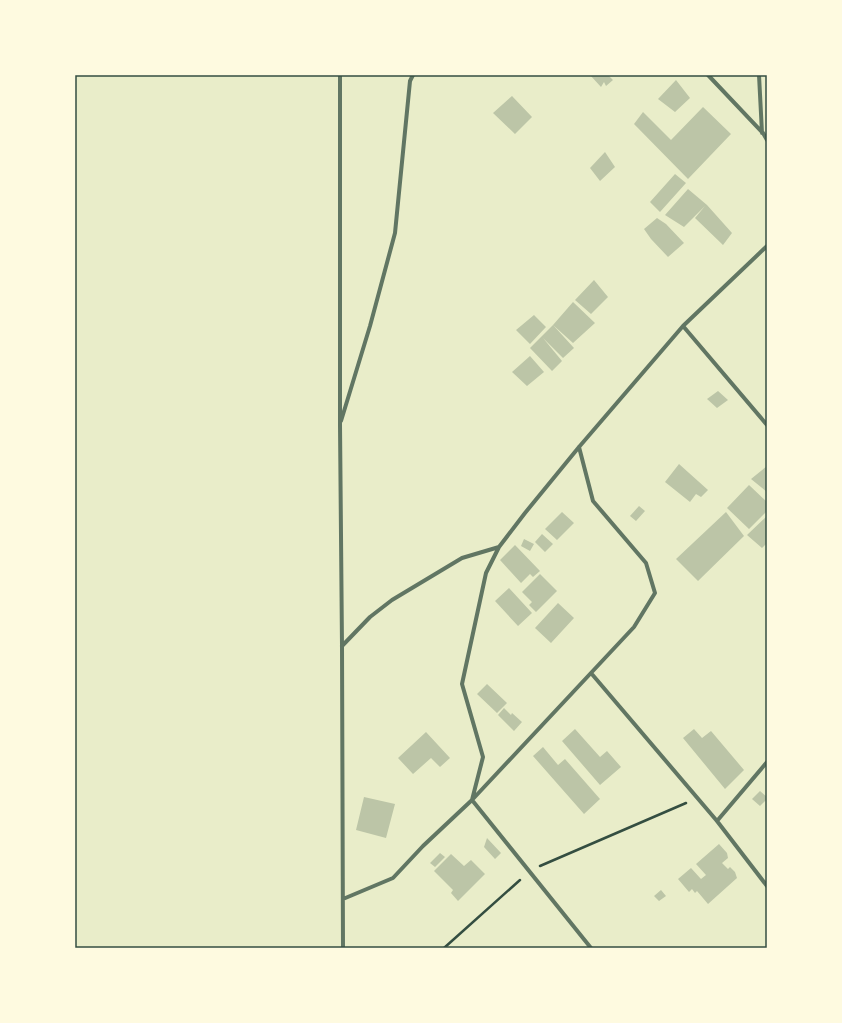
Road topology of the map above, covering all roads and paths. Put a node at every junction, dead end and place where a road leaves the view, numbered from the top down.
1 (340, 75) edge
2 (413, 75) edge
3 (708, 75) edge
4 (759, 75) edge
5 (762, 133) junction
6 (767, 140) edge
7 (767, 246) edge
8 (683, 326) junction
9 (767, 425) edge
10 (340, 426) junction
11 (578, 447) junction
12 (499, 548) junction
13 (342, 646) junction
14 (591, 673) junction
15 (767, 762) edge
16 (698, 798) junction
17 (472, 800) junction
18 (717, 821) junction
19 (529, 871) junction
20 (767, 886) edge
21 (343, 899) junction
22 (343, 948) edge
23 (444, 948) edge
24 (591, 948) edge

1 - 10 street
2 - 10 street
3 - 5 street
4 - 5 street
5 - 6 street
7 - 8 street
8 - 9 street
8 - 11 street
10 - 13 street
11 - 12 street
11 - 14 street
12 - 13 street
12 - 17 street
13 - 21 street
14 - 16 street
14 - 17 street
15 - 18 street
16 - 18 street
16 - 19 path
17 - 19 street
17 - 21 street
18 - 20 street
19 - 23 path
19 - 24 street
21 - 22 street

